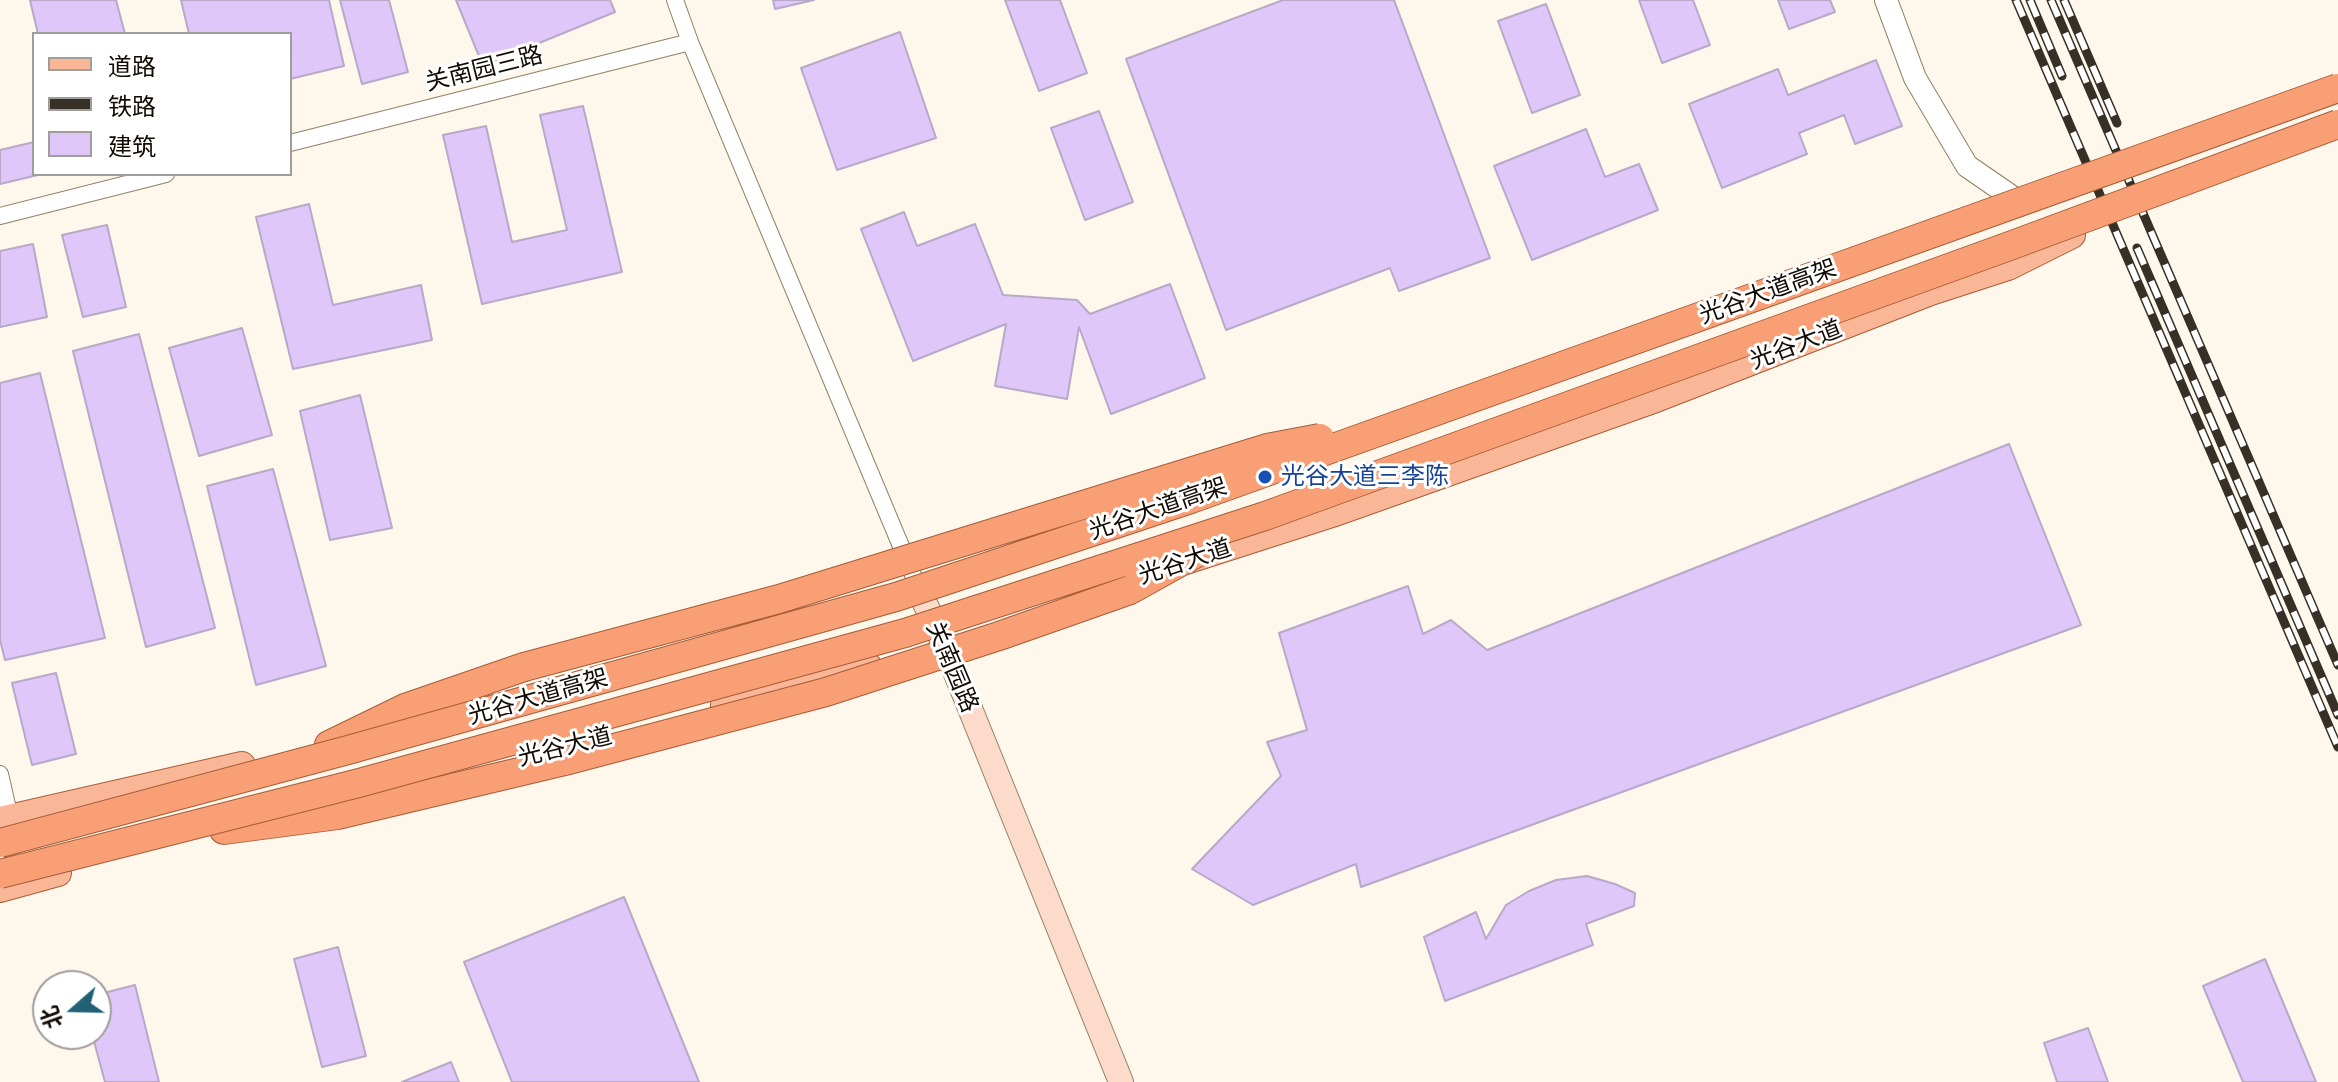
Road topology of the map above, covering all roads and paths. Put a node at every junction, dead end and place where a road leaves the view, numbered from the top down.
1 (675, 0) edge
2 (1886, 0) edge
3 (690, 42) junction
4 (2338, 78) edge
5 (2338, 88) edge
6 (2338, 124) edge
7 (2338, 136) edge
8 (292, 142) edge
9 (158, 176) edge
10 (2015, 199) junction
11 (0, 216) edge
12 (1396, 425) junction
13 (1265, 516) junction
14 (923, 599) junction
15 (937, 647) junction
16 (329, 745) junction
17 (0, 774) edge
18 (3, 827) edge
19 (224, 830) junction
20 (0, 874) edge
21 (0, 889) edge
22 (1106, 1082) edge
23 (1121, 1082) edge

1 - 3 street
2 - 10 street
3 - 8 street, 关南园三路
3 - 14 street
4 - 10 main road
5 - 12 highway, 光谷大道高架, bridge
6 - 13 highway, 光谷大道高架, bridge
7 - 15 main road, 光谷大道
9 - 11 street
10 - 14 main road
12 - 16 highway, bridge
12 - 18 highway, 光谷大道高架, bridge
13 - 19 highway, bridge
13 - 20 highway, 光谷大道高架, bridge
14 - 15 main road, 关南园路
14 - 16 main road
15 - 19 main road, 光谷大道
15 - 22 main road, 关南园路
15 - 23 main road, 关南园路
16 - 18 main road
17 - 18 street
19 - 21 main road, 光谷大道

